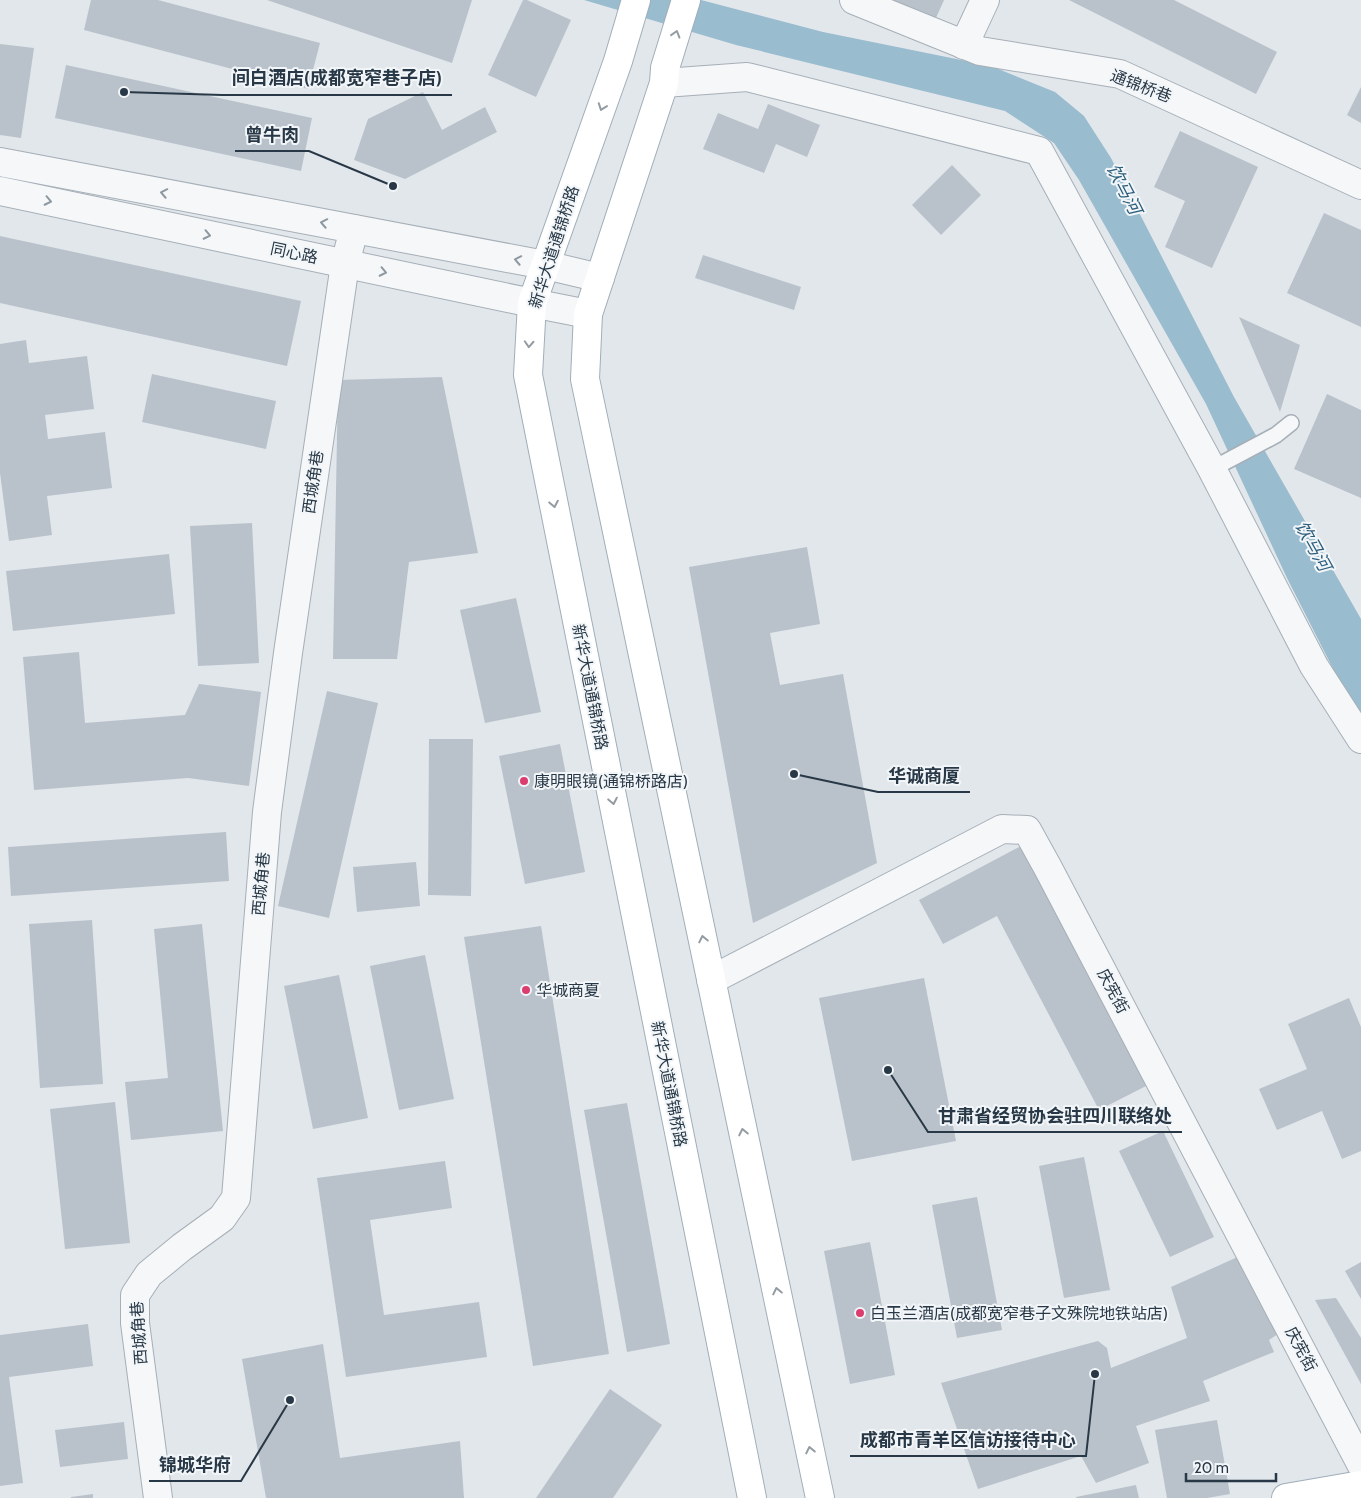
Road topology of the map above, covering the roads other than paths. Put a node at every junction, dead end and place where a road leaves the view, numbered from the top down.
1 (636, 0) edge
2 (686, 0) edge
3 (854, 0) edge
4 (985, 0) edge
5 (964, 45) junction
6 (665, 76) junction
7 (0, 162) edge
8 (1361, 184) edge
9 (0, 191) edge
10 (354, 229) junction
11 (345, 264) junction
12 (546, 265) junction
13 (600, 278) junction
14 (532, 303) junction
15 (588, 314) junction
16 (1291, 423) dead end
17 (1212, 469) junction
18 (1361, 739) edge
19 (711, 980) junction
20 (1361, 1464) edge
21 (1361, 1484) edge
22 (158, 1498) edge
23 (752, 1498) edge
24 (820, 1498) edge
25 (1286, 1498) edge

1 -> 12 main road, 新华大道通锦桥路
6 -> 2 main road
3 - 5 street, 通锦桥巷
4 - 5 street
5 - 8 street, 通锦桥巷
6 - 13 main road
6 - 17 street
10 -> 7 street
9 -> 11 street, 同心路
10 - 11 street, 西城角巷
12 -> 10 street
11 -> 14 street, 同心路
11 - 22 street, 西城角巷
12 - 13 street
12 - 14 main road, 新华大道通锦桥路
13 - 15 main road
14 - 15 street, 同心路
14 -> 23 main road, 新华大道通锦桥路
19 -> 15 main road
16 - 17 lane
17 - 18 street
19 - 20 street, 庆宪街
24 -> 19 main road
21 - 25 main road

